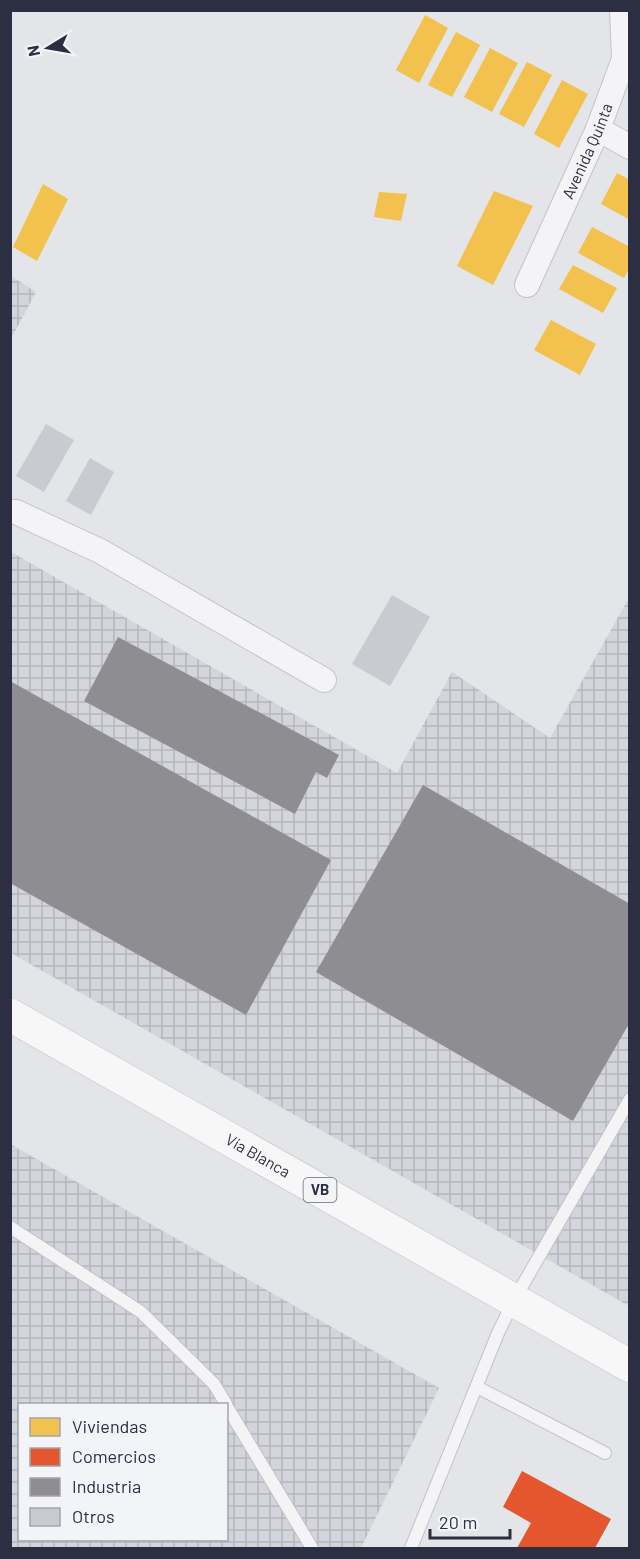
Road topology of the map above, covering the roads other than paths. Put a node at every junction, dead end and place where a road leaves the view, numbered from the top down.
1 (622, 10) edge
2 (627, 60) edge
3 (598, 129) junction
4 (630, 147) edge
5 (527, 285) dead end
6 (10, 512) edge
7 (324, 680) dead end
8 (10, 1015) edge
9 (630, 1099) edge
10 (10, 1227) edge
11 (514, 1300) junction
12 (630, 1366) edge
13 (477, 1387) junction
14 (225, 1403) edge
15 (228, 1408) edge
16 (605, 1453) dead end
17 (312, 1548) edge
18 (411, 1548) edge

1 - 2 street, Avenida Quinta
2 - 3 street, Avenida Quinta
3 - 4 street
3 - 5 street, Avenida Quinta
6 - 7 street
8 - 11 main road, Vía Blanca / VB
9 - 11 lane
10 - 14 lane
11 - 12 main road, Vía Blanca / VB
11 - 13 lane
13 - 16 lane
13 - 18 lane
15 - 17 lane

